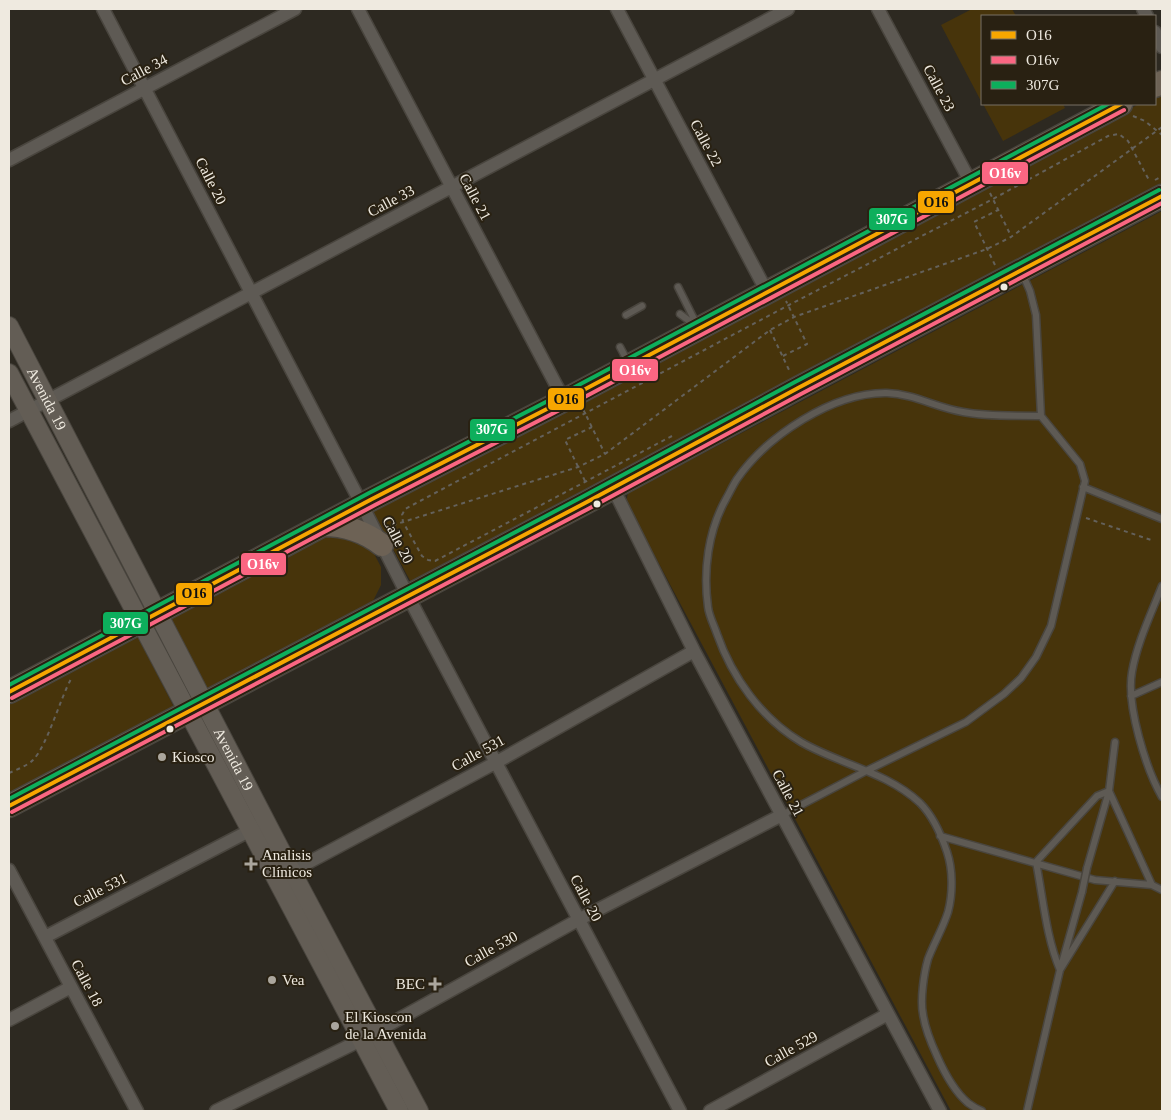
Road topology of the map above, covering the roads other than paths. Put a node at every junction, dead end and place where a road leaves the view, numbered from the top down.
1 (102, 9) edge
2 (295, 9) edge
3 (358, 9) edge
4 (617, 9) edge
5 (788, 9) edge
6 (878, 9) edge
7 (1156, 34) edge
8 (1162, 47) edge
9 (654, 80) junction
10 (145, 88) junction
11 (1119, 105) edge
12 (9, 160) edge
13 (977, 180) junction
14 (452, 187) junction
15 (1162, 196) edge
16 (1011, 275) junction
17 (678, 287) dead end
18 (250, 293) junction
19 (778, 294) junction
20 (642, 306) dead end
21 (680, 314) dead end
22 (626, 315) dead end
23 (9, 326) edge
24 (699, 328) junction
25 (9, 372) edge
26 (48, 400) junction
27 (575, 402) junction
28 (29, 411) junction
29 (1041, 416) junction
30 (9, 421) edge
31 (1083, 487) junction
32 (612, 488) junction
33 (367, 502) junction
34 (1162, 520) edge
35 (324, 525) junction
36 (382, 544) junction
37 (1162, 586) edge
38 (408, 596) junction
39 (150, 617) junction
40 (694, 651) junction
41 (1162, 682) edge
42 (9, 692) edge
43 (1131, 696) junction
44 (197, 707) junction
45 (1115, 742) dead end
46 (495, 763) junction
47 (866, 771) junction
48 (1109, 791) junction
49 (1162, 797) edge
50 (9, 806) edge
51 (782, 815) junction
52 (250, 831) junction
53 (940, 836) junction
54 (1036, 862) junction
55 (9, 870) edge
56 (292, 872) junction
57 (276, 879) junction
58 (1115, 881) junction
59 (1152, 885) junction
60 (1162, 890) edge
61 (578, 920) junction
62 (45, 937) junction
63 (1060, 970) junction
64 (71, 987) junction
65 (888, 1014) junction
66 (9, 1020) edge
67 (369, 1035) junction
68 (137, 1111) edge
69 (216, 1111) edge
70 (399, 1111) edge
71 (419, 1111) edge
72 (680, 1111) edge
73 (710, 1111) edge
74 (940, 1111) edge
75 (982, 1111) edge
76 (1027, 1111) edge

1 - 10 street, Calle 20
2 - 10 street, Calle 34
3 - 14 street, Calle 21
4 - 9 street, Calle 22
5 - 9 street, Calle 33
6 - 13 street, Calle 23
7 - 8 street
9 - 14 street, Calle 33
9 - 19 street, Calle 22
10 - 12 street, Calle 34
10 - 18 street, Calle 20
11 - 13 highway
13 - 19 highway
14 - 18 street, Calle 33
14 - 27 street, Calle 21
15 - 16 highway
16 - 29 lane
16 - 32 highway
17 - 24 lane
18 - 26 street, Calle 33
18 - 33 street, Calle 20
19 - 24 highway
20 - 22 lane
21 - 24 lane
23 - 26 main road, Avenida 19
24 - 27 highway
25 - 28 main road, Avenida 19
26 - 28 street, Calle 33
26 - 39 main road, Avenida 19
27 - 33 highway
28 - 30 street, Calle 33
28 - 39 main road, Avenida 19
29 - 31 lane
29 - 47 lane
31 - 34 lane
31 - 47 lane
32 - 38 highway
32 - 40 street, Calle 21
33 - 35 highway
33 - 36 street, Calle 20
35 - 36 highway
35 - 39 highway
36 - 38 street, Calle 20
37 - 43 lane
38 - 44 highway
38 - 46 street, Calle 20
39 - 42 highway
39 - 44 main road, Avenida 19
40 - 46 street, Calle 531
40 - 51 street, Calle 21
41 - 43 lane
43 - 49 lane
44 - 50 highway
44 - 52 main road, Avenida 19
44 - 56 main road, Avenida 19
45 - 48 lane
46 - 56 street, Calle 531
46 - 61 street, Calle 20
47 - 51 lane
47 - 53 lane
48 - 54 lane
48 - 59 lane
48 - 63 lane, bridge
51 - 61 street, Calle 530
51 - 65 street, Calle 21
52 - 57 main road, Avenida 19
52 - 62 street, Calle 531
53 - 54 lane
53 - 75 lane
54 - 58 lane
54 - 63 lane
55 - 62 street, Calle 18
56 - 57 street, Calle 531
56 - 67 main road, Avenida 19
57 - 67 main road, Avenida 19
58 - 59 lane
58 - 63 lane
59 - 60 lane
61 - 67 street, Calle 530
61 - 72 street, Calle 20
62 - 64 street, Calle 18
63 - 76 lane
64 - 66 street
64 - 68 street, Calle 18
65 - 73 street, Calle 529
65 - 74 street, Calle 21
67 - 69 street, Calle 530
67 - 70 main road, Avenida 19
67 - 71 main road, Avenida 19

